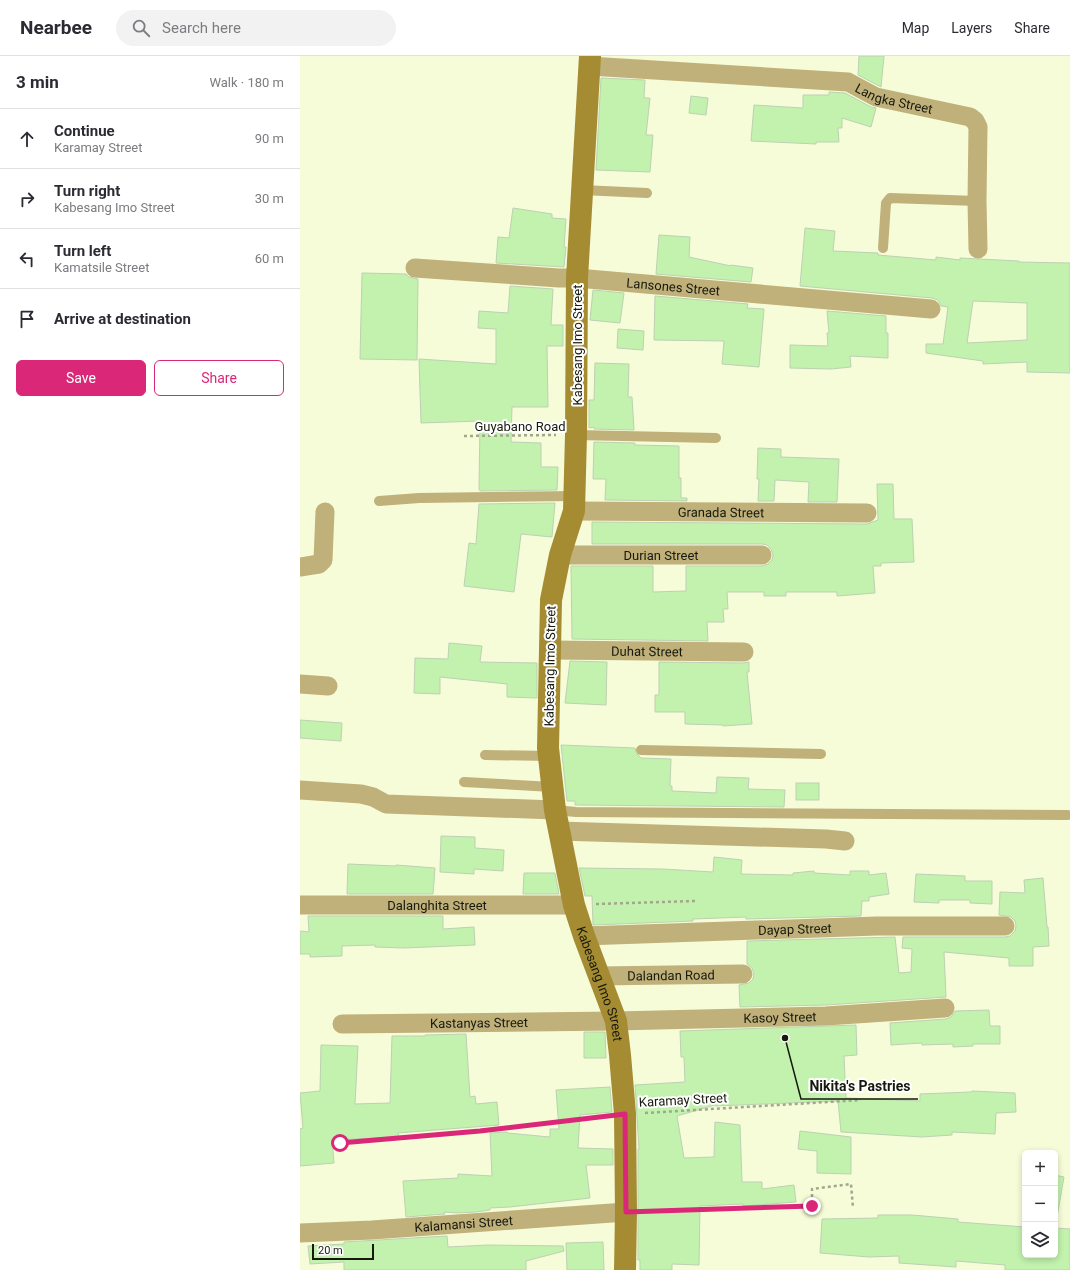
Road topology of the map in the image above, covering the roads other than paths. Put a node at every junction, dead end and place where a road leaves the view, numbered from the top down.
1 (589, 61) edge
2 (582, 190) junction
3 (647, 193) dead end
4 (977, 201) junction
5 (883, 248) dead end
6 (978, 249) dead end
7 (415, 268) dead end
8 (577, 278) junction
9 (931, 309) dead end
10 (576, 435) junction
11 (716, 438) dead end
12 (379, 500) dead end
13 (574, 503) junction
14 (325, 512) dead end
15 (867, 513) dead end
16 (560, 555) junction
17 (762, 555) dead end
18 (300, 567) edge
19 (550, 650) junction
20 (744, 652) dead end
21 (300, 684) edge
22 (328, 686) dead end
23 (641, 750) dead end
24 (553, 751) junction
25 (822, 754) dead end
26 (485, 755) dead end
27 (464, 782) dead end
28 (552, 787) junction
29 (300, 790) edge
30 (555, 810) junction
31 (1068, 815) dead end
32 (559, 831) junction
33 (845, 841) dead end
34 (300, 905) edge
35 (574, 905) junction
36 (1005, 926) dead end
37 (584, 936) junction
38 (743, 974) dead end
39 (599, 976) junction
40 (945, 1008) dead end
41 (616, 1021) junction
42 (342, 1024) dead end
43 (626, 1212) junction
44 (300, 1233) edge
45 (625, 1270) edge

1 - 2 main road, Kabesang Imo Street
1 - 4 street, Langka Street
2 - 3 lane
2 - 8 main road, Kabesang Imo Street
4 - 5 lane
4 - 6 street, Langka Street
7 - 8 street, Lansones Street
8 - 9 street, Lansones Street
8 - 10 main road, Kabesang Imo Street
10 - 11 lane
10 - 13 main road, Kabesang Imo Street
12 - 13 lane
13 - 15 street, Granada Street
13 - 16 main road, Kabesang Imo Street
14 - 18 street
16 - 17 street, Durian Street
16 - 19 main road, Kabesang Imo Street
19 - 20 street, Duhat Street
19 - 24 main road, Kabesang Imo Street
21 - 22 street
23 - 25 lane
24 - 26 lane
24 - 28 main road, Kabesang Imo Street
27 - 28 lane
28 - 30 main road, Kabesang Imo Street
29 - 30 street
30 - 31 lane
30 - 32 main road, Kabesang Imo Street
32 - 33 street
32 - 35 main road, Kabesang Imo Street
34 - 35 street, Dalanghita Street
35 - 37 main road, Kabesang Imo Street
36 - 37 street, Dayap Street
37 - 39 main road, Kabesang Imo Street
38 - 39 street, Dalandan Road
39 - 41 main road, Kabesang Imo Street
40 - 41 street, Kasoy Street
41 - 42 street, Kastanyas Street
41 - 43 main road, Kabesang Imo Street
43 - 44 street, Kalamansi Street
43 - 45 main road, Kabesang Imo Street

